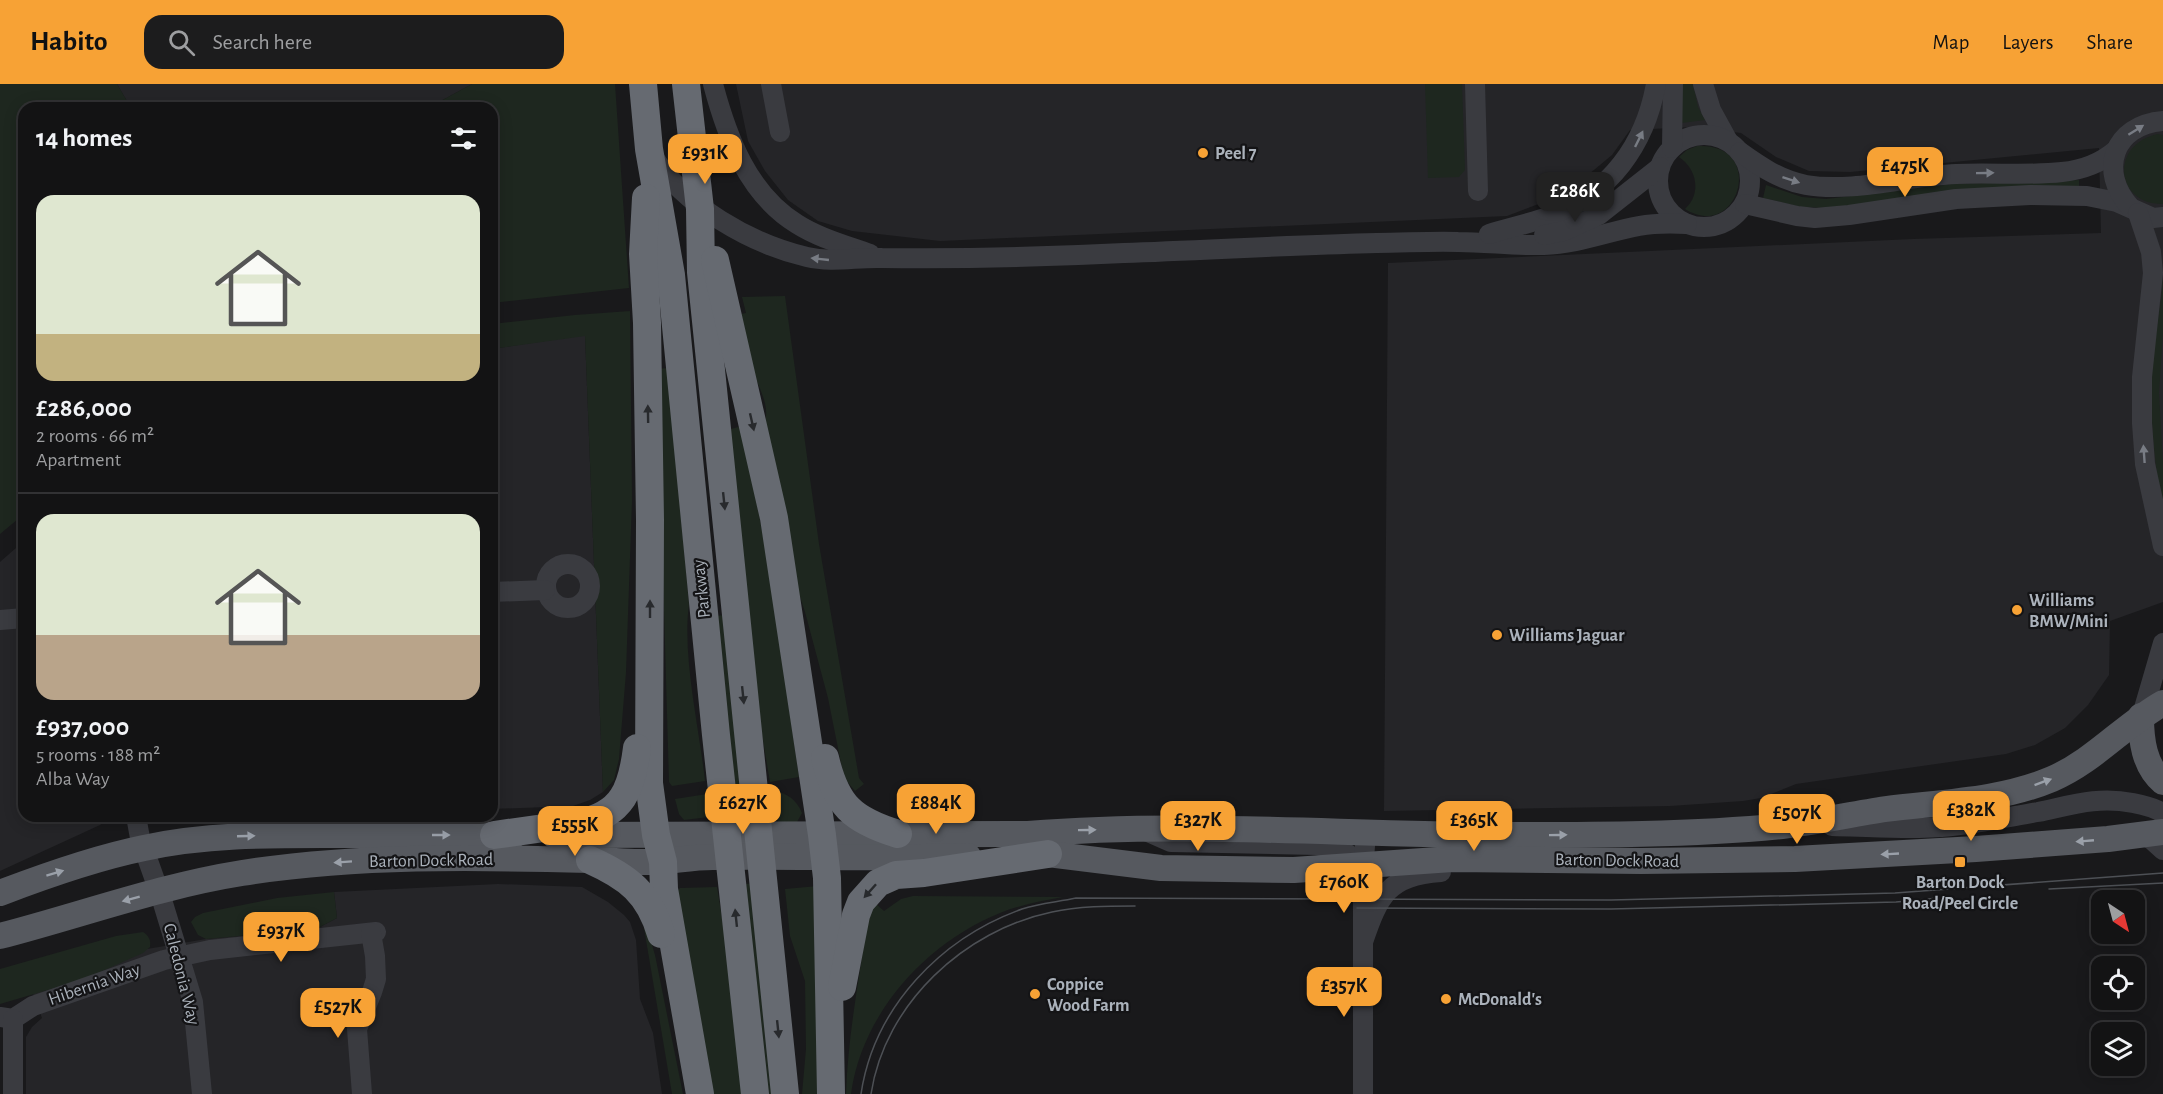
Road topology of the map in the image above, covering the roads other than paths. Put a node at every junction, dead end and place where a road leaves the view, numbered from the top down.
1 (643, 84) edge
2 (686, 84) edge
3 (713, 84) edge
4 (771, 84) edge
5 (1475, 84) edge
6 (1656, 84) edge
7 (1673, 84) edge
8 (1703, 84) edge
9 (2163, 121) edge
10 (780, 132) dead end
11 (1734, 146) junction
12 (1672, 148) junction
13 (649, 149) junction
14 (2116, 150) junction
15 (1660, 167) junction
16 (1478, 191) dead end
17 (1745, 204) junction
18 (700, 207) junction
19 (2134, 210) junction
20 (2163, 218) edge
21 (1687, 224) junction
22 (1489, 234) junction
23 (1458, 242) junction
24 (879, 258) junction
25 (658, 277) junction
26 (716, 316) junction
27 (2163, 546) edge
28 (785, 589) junction
29 (545, 590) dead end
30 (498, 592) edge
31 (18, 618) edge
32 (0, 620) edge
33 (2163, 643) edge
34 (650, 653) junction
35 (2149, 711) edge
36 (2158, 777) edge
37 (2163, 804) edge
38 (2163, 813) edge
39 (138, 822) edge
40 (1785, 825) junction
41 (1142, 830) junction
42 (1366, 833) junction
43 (2153, 833) edge
44 (898, 834) junction
45 (495, 835) junction
46 (656, 835) junction
47 (824, 846) junction
48 (144, 848) junction
49 (2163, 850) edge
50 (1048, 854) junction
51 (590, 860) junction
52 (1650, 861) junction
53 (663, 862) junction
54 (1363, 876) junction
55 (0, 892) edge
56 (159, 892) junction
57 (0, 936) edge
58 (1363, 942) junction
59 (179, 957) junction
60 (6, 1018) edge
61 (830, 1051) junction
62 (697, 1082) edge
63 (13, 1094) edge
64 (202, 1094) edge
65 (362, 1094) edge
66 (755, 1094) edge
67 (786, 1094) edge
68 (831, 1094) edge
69 (1363, 1094) edge

1 - 13 highway
2 - 18 highway
3 - 24 street
4 - 10 street
5 - 16 street
22 -> 6 street
7 - 12 street
8 - 11 street
14 -> 9 street
11 - 12 street
11 -> 14 street
11 - 17 street
12 - 15 street
13 - 18 street
13 - 25 highway
14 - 19 street
15 - 21 street
15 - 22 street
17 - 19 street
17 - 21 street
24 -> 18 street
18 - 26 highway
19 - 20 street
27 -> 19 street
21 - 23 street
22 - 23 street
23 - 24 street
34 -> 25 highway
66 -> 25 highway, Parkway
26 -> 28 highway
26 -> 67 highway, Parkway
28 - 44 highway
28 - 47 highway
29 - 30 street
31 - 32 street
33 - 35 street
34 - 45 highway
34 - 46 highway
35 - 36 main road
40 -> 35 main road, Barton Dock Road
36 - 37 street
38 - 40 street
39 - 48 street, Caledonia Way
42 -> 40 main road, Barton Dock Road
41 - 42 main road, Barton Dock Road
44 -> 41 main road, Barton Dock Road
41 - 54 street
42 - 54 street
43 - 49 street
43 -> 52 main road, Barton Dock Road
44 - 47 main road, Barton Dock Road
45 - 46 main road, Barton Dock Road
48 -> 45 main road, Barton Dock Road
46 - 47 main road, Barton Dock Road
46 - 53 highway
47 - 50 main road, Barton Dock Road
47 - 53 main road, Barton Dock Road
47 - 61 highway
55 -> 48 main road, Barton Dock Road
48 - 56 street, Caledonia Way
50 - 54 main road, Barton Dock Road
50 -> 61 highway
51 - 53 main road, Barton Dock Road
51 -> 56 main road, Barton Dock Road
51 - 62 highway
52 - 54 main road, Barton Dock Road
52 - 58 street
53 - 62 highway
54 - 58 street
56 -> 57 main road, Barton Dock Road
56 - 59 street, Caledonia Way
58 - 69 street
59 - 60 street, Hibernia Way
59 - 64 street, Caledonia Way
59 - 65 street, Hibernia Way
60 - 63 street, Hibernia Way
61 - 68 highway

